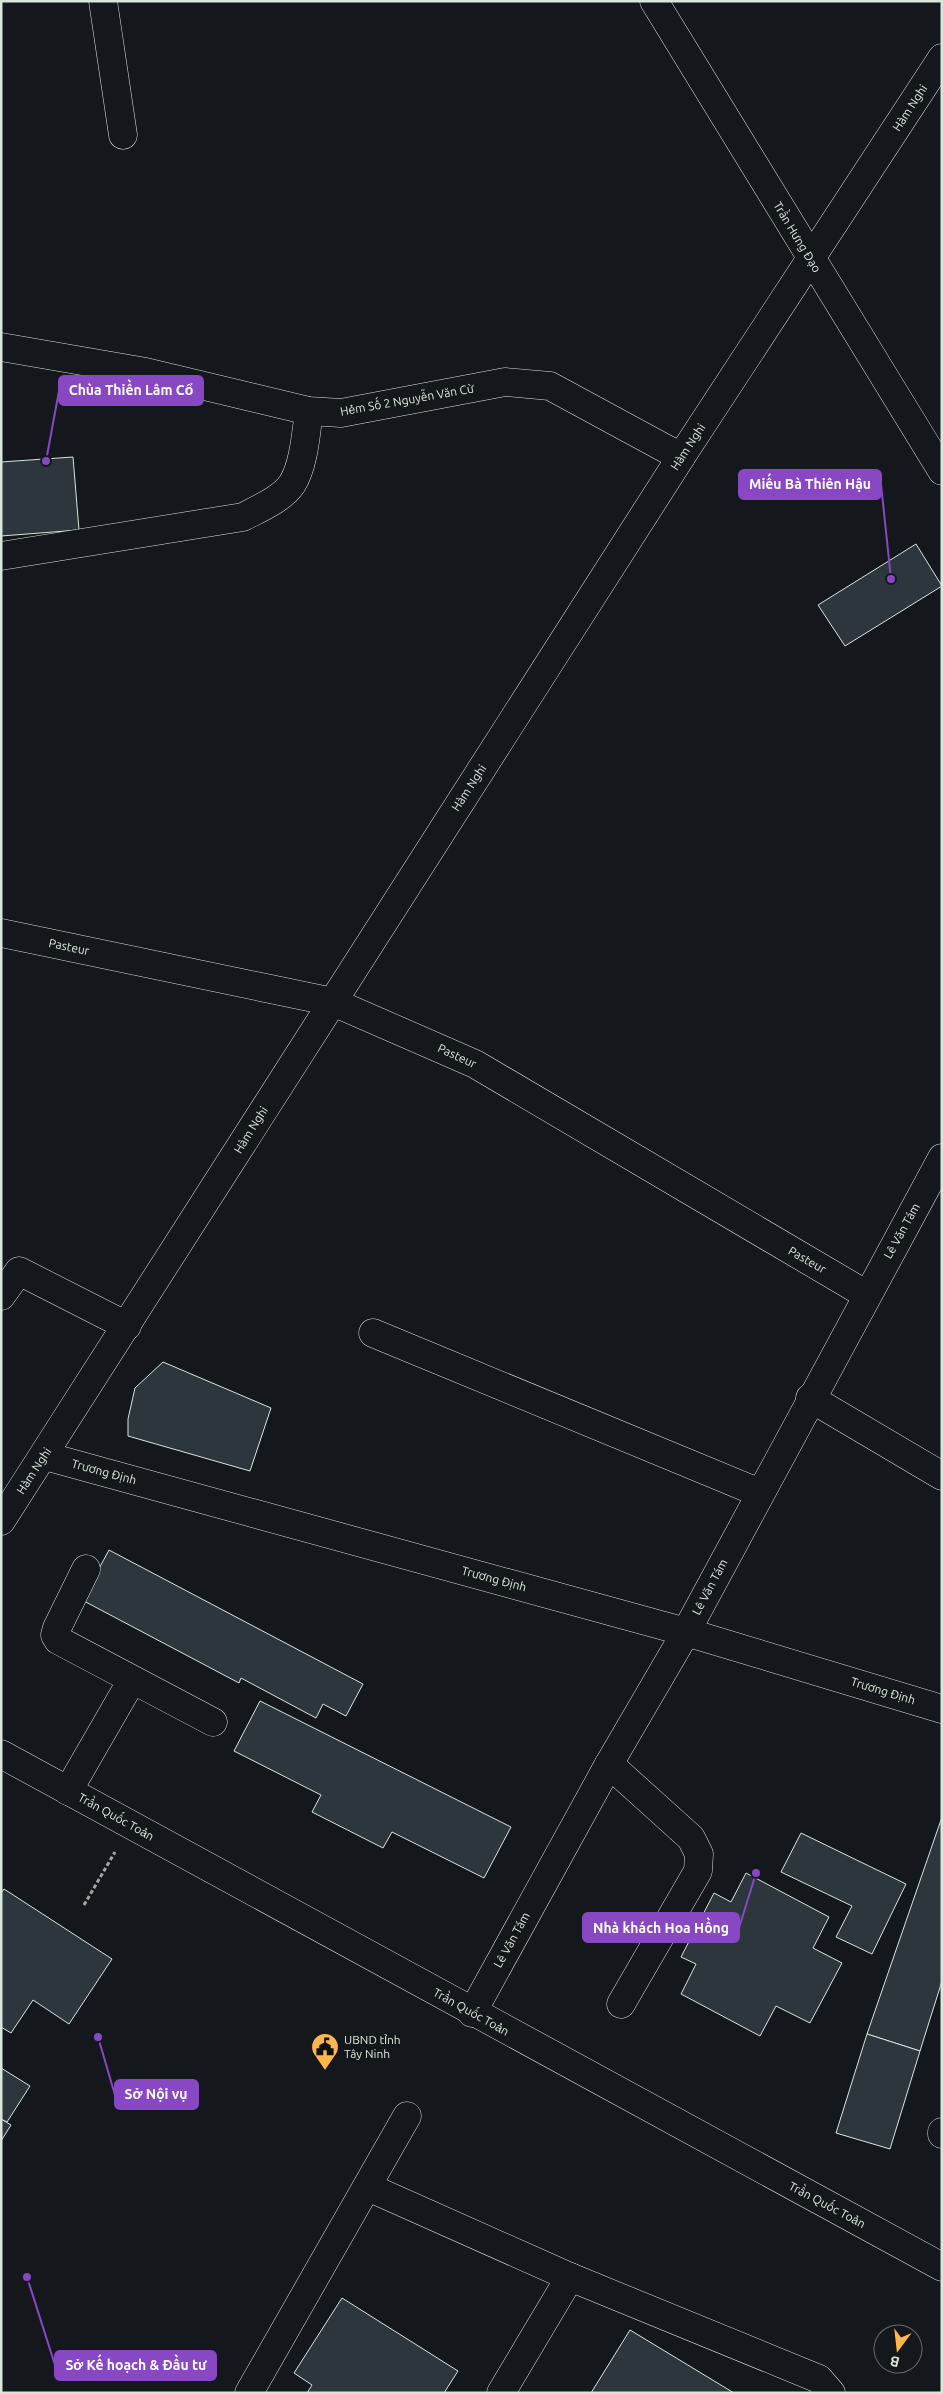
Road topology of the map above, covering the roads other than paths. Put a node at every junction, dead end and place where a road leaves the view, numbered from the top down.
1 (103, 1) edge
2 (654, 1) edge
3 (942, 58) edge
4 (123, 135) dead end
5 (812, 260) junction
6 (1, 347) edge
7 (309, 411) junction
8 (682, 457) junction
9 (942, 471) edge
10 (1, 556) edge
11 (1, 933) edge
12 (333, 1002) junction
13 (942, 1158) edge
14 (867, 1295) junction
15 (1, 1296) edge
16 (127, 1326) junction
17 (374, 1333) dead end
18 (810, 1398) junction
19 (45, 1456) junction
20 (942, 1476) edge
21 (760, 1493) junction
22 (1, 1522) edge
23 (86, 1569) dead end
24 (686, 1632) junction
25 (132, 1680) junction
26 (942, 1709) edge
27 (213, 1722) dead end
28 (1, 1754) edge
29 (609, 1764) junction
30 (68, 1791) junction
31 (621, 2004) dead end
32 (472, 2013) junction
33 (407, 2116) dead end
34 (368, 2187) junction
35 (942, 2267) edge
36 (570, 2278) junction
37 (249, 2393) edge
38 (501, 2393) edge
39 (831, 2393) edge

1 - 4 street
2 - 5 street, Trần Hưng Đạo
3 - 5 street, Hàm Nghi
5 - 8 street, Hàm Nghi
5 - 9 street, Trần Hưng Đạo
6 - 7 street, Hẻm Số 2 Nguyễn Văn Cừ
7 - 8 street, Hẻm Số 2 Nguyễn Văn Cừ
7 - 10 street
8 - 12 street, Hàm Nghi
11 - 12 street, Pasteur
12 - 14 street, Pasteur
12 - 16 street, Hàm Nghi
13 - 14 street, Lê Văn Tám
14 - 18 street, Lê Văn Tám
15 - 16 street
16 - 19 street, Hàm Nghi
17 - 21 street
18 - 20 street
18 - 21 street, Lê Văn Tám
19 - 22 street, Hàm Nghi
19 - 24 street, Trương Định
21 - 24 street, Lê Văn Tám
23 - 25 street
24 - 26 street, Trương Định
24 - 29 street, Lê Văn Tám
25 - 27 street
25 - 30 street
28 - 30 street, Trần Quốc Toản
29 - 31 street
29 - 32 street, Lê Văn Tám
30 - 32 street, Trần Quốc Toản
32 - 35 street, Trần Quốc Toản
33 - 34 street
34 - 36 street
34 - 37 street
36 - 38 street
36 - 39 street

